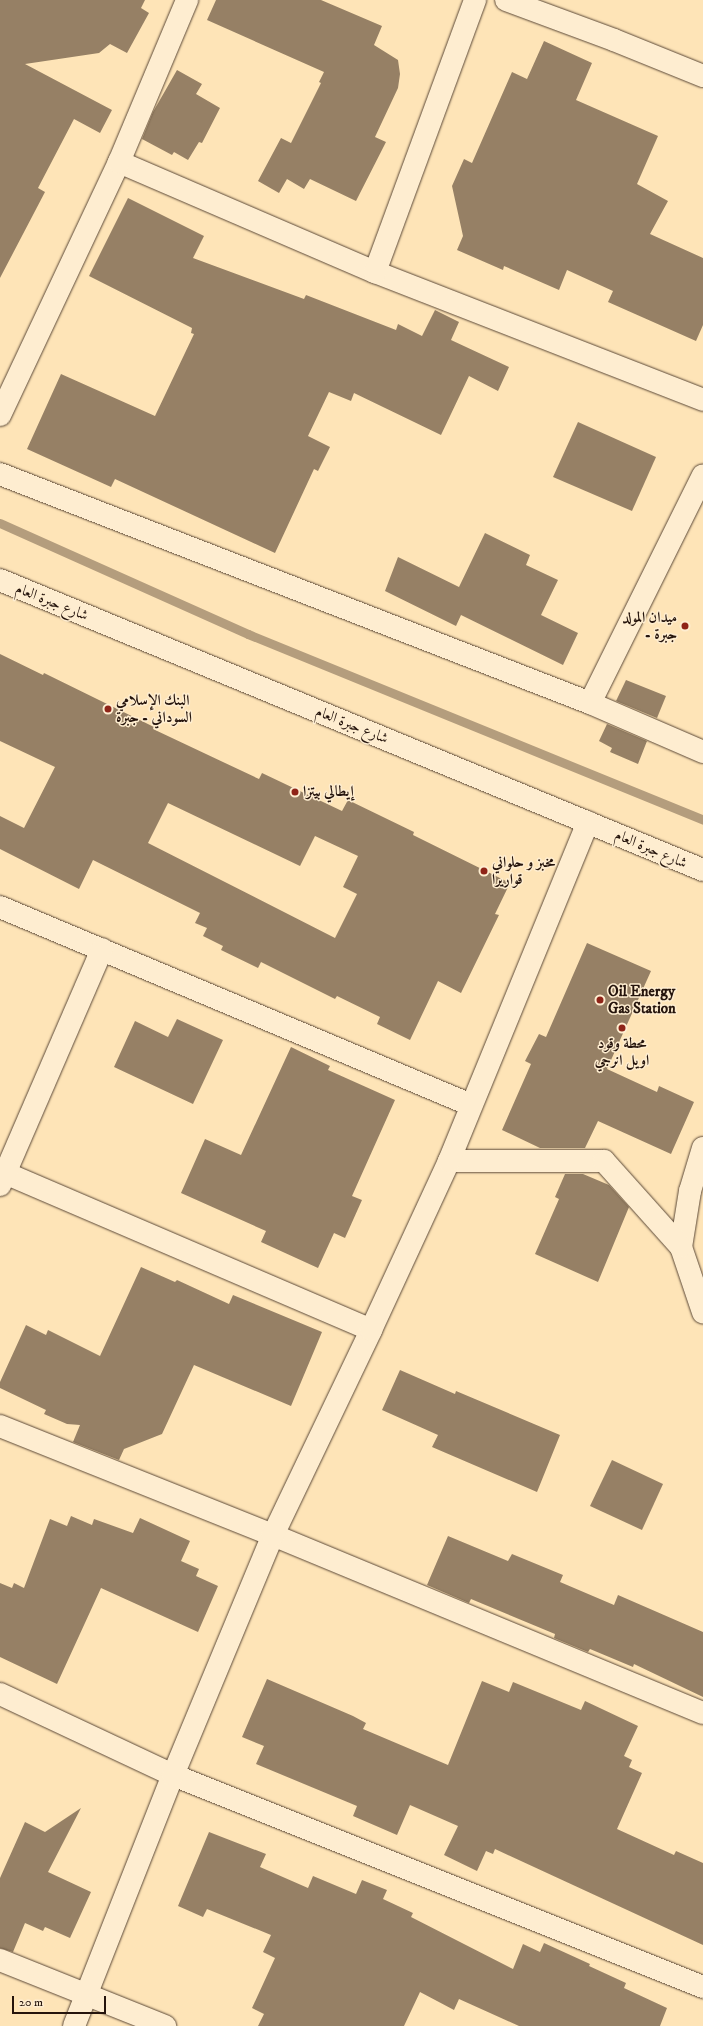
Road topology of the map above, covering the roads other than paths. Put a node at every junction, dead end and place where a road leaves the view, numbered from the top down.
1 (187, 0) edge
2 (475, 0) edge
3 (506, 0) edge
4 (703, 76) edge
5 (118, 162) junction
6 (375, 272) junction
7 (703, 400) edge
8 (0, 415) edge
9 (0, 474) edge
10 (703, 475) edge
11 (0, 580) edge
12 (590, 703) junction
13 (703, 752) edge
14 (588, 822) junction
15 (703, 870) edge
16 (0, 907) edge
17 (102, 949) junction
18 (471, 1105) junction
19 (703, 1148) edge
20 (449, 1161) junction
21 (2, 1179) edge
22 (681, 1247) junction
23 (703, 1312) edge
24 (371, 1330) junction
25 (0, 1426) edge
26 (273, 1535) junction
27 (0, 1694) edge
28 (703, 1713) edge
29 (173, 1775) junction
30 (0, 1960) edge
31 (703, 1987) edge
32 (86, 1994) junction
33 (74, 2026) edge
34 (164, 2026) edge

1 - 5 street
2 - 6 street
3 - 4 street
5 - 6 street
5 - 8 street
6 - 7 street
9 - 12 street
10 - 12 street
11 - 14 street, شارع جبرة العام
12 - 13 street
14 - 15 street, شارع جبرة العام
14 - 18 street
16 - 17 street
17 - 18 street
17 - 21 street
18 - 20 street
19 - 22 street
20 - 22 street
20 - 24 street
21 - 24 street
22 - 23 street
24 - 26 street
25 - 26 street
26 - 28 street
26 - 29 street
27 - 29 street
29 - 31 street
29 - 32 street
30 - 32 street
32 - 33 street
32 - 34 street

